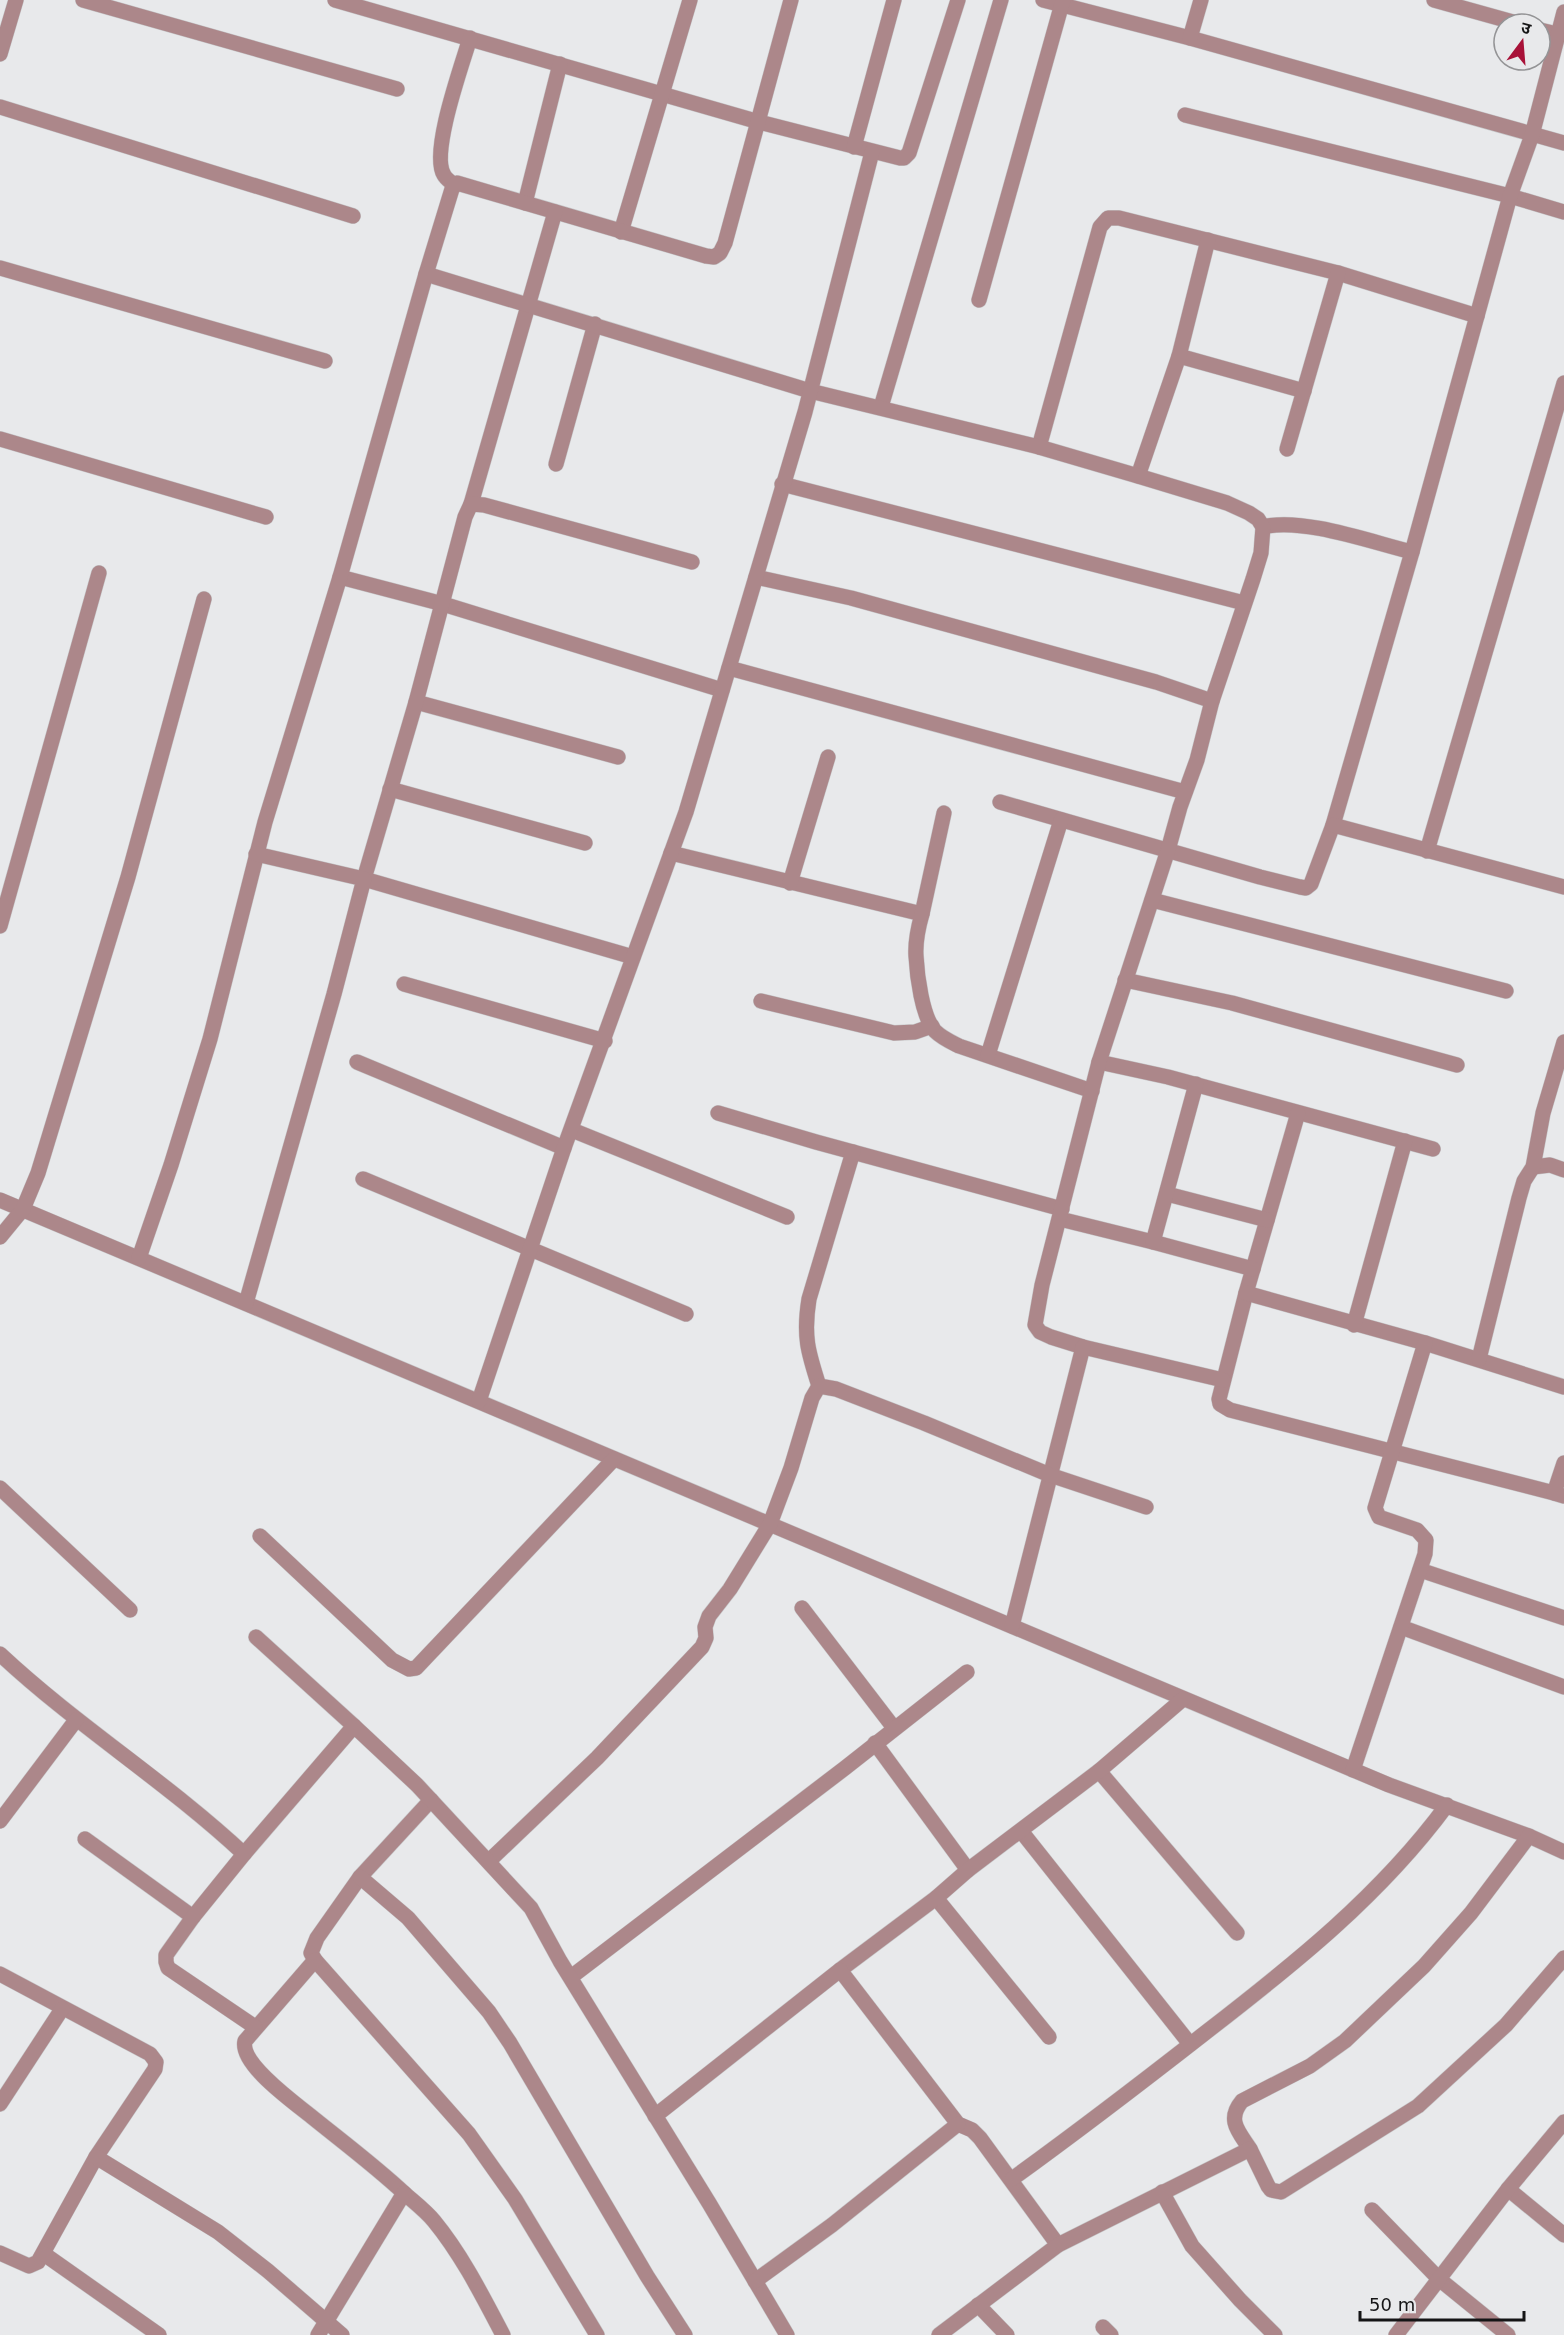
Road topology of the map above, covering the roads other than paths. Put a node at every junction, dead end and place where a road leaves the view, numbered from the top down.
1 (16, 0) edge
2 (82, 0) edge
3 (335, 0) edge
4 (690, 0) edge
5 (791, 0) edge
6 (894, 0) edge
7 (958, 0) edge
8 (1001, 0) edge
9 (1043, 0) edge
10 (1201, 0) edge
11 (1434, 0) edge
12 (1062, 2) edge
13 (1564, 12) edge
14 (1492, 16) edge
15 (1552, 33) edge
16 (1557, 34) junction
17 (470, 38) junction
18 (1190, 38) junction
19 (0, 54) edge
20 (560, 64) junction
21 (397, 89) dead end
22 (662, 94) junction
23 (0, 107) edge
24 (1185, 115) dead end
25 (759, 122) junction
26 (1532, 135) junction
27 (1564, 143) edge
28 (854, 147) junction
29 (873, 152) junction
30 (454, 185) junction
31 (1510, 196) junction
32 (525, 203) junction
33 (1564, 212) edge
34 (555, 213) junction
35 (353, 216) dead end
36 (621, 232) junction
37 (1208, 240) junction
38 (0, 267) edge
39 (1338, 273) junction
40 (426, 274) junction
41 (979, 300) dead end
42 (530, 305) junction
43 (1478, 316) junction
44 (595, 324) junction
45 (1179, 356) junction
46 (325, 361) dead end
47 (1564, 383) edge
48 (810, 391) junction
49 (1304, 391) junction
50 (881, 407) junction
51 (0, 439) edge
52 (1039, 447) junction
53 (1287, 448) dead end
54 (556, 464) dead end
55 (1138, 476) junction
56 (782, 484) junction
57 (471, 504) junction
58 (266, 517) dead end
59 (1263, 527) junction
60 (1412, 552) junction
61 (692, 562) dead end
62 (99, 573) dead end
63 (340, 577) junction
64 (756, 577) junction
65 (204, 599) dead end
66 (1244, 603) junction
67 (443, 604) junction
68 (729, 668) junction
69 (722, 690) junction
70 (1212, 701) junction
71 (416, 702) junction
72 (618, 757) dead end
73 (828, 757) dead end
74 (390, 789) junction
75 (1185, 792) junction
76 (1000, 802) dead end
77 (944, 813) dead end
78 (1061, 820) junction
79 (1333, 825) junction
80 (585, 843) dead end
81 (1168, 850) junction
82 (1427, 851) junction
83 (671, 853) junction
84 (256, 854) junction
85 (364, 879) junction
86 (790, 883) junction
87 (1564, 887) edge
88 (1152, 900) junction
89 (922, 914) junction
90 (0, 926) edge
91 (633, 957) junction
92 (1125, 980) junction
93 (404, 984) dead end
94 (1506, 991) dead end
95 (761, 1001) dead end
96 (932, 1026) junction
97 (605, 1041) junction
98 (1564, 1042) edge
99 (988, 1056) junction
100 (357, 1062) dead end
101 (1100, 1062) junction
102 (1457, 1065) dead end
103 (1196, 1084) junction
104 (1092, 1091) junction
105 (718, 1113) dead end
106 (1298, 1113) junction
107 (572, 1130) junction
108 (1405, 1141) junction
109 (564, 1148) junction
110 (1433, 1149) dead end
111 (853, 1152) junction
112 (1533, 1167) junction
113 (1564, 1170) edge
114 (363, 1179) dead end
115 (1167, 1194) junction
116 (0, 1200) edge
117 (23, 1209) junction
118 (1061, 1214) junction
119 (787, 1217) dead end
120 (1267, 1220) junction
121 (0, 1237) edge
122 (1153, 1242) junction
123 (530, 1248) junction
124 (139, 1258) junction
125 (1253, 1269) junction
126 (1245, 1293) junction
127 (246, 1303) junction
128 (686, 1314) dead end
129 (1354, 1325) junction
130 (1425, 1343) junction
131 (1083, 1347) junction
132 (1479, 1359) junction
133 (1223, 1380) junction
134 (819, 1386) junction
135 (1564, 1387) edge
136 (479, 1401) junction
137 (1392, 1452) junction
138 (614, 1458) junction
139 (1564, 1463) edge
140 (1050, 1475) junction
141 (0, 1488) edge
142 (1559, 1495) edge
143 (1146, 1507) dead end
144 (770, 1524) junction
145 (260, 1536) dead end
146 (1420, 1570) junction
147 (802, 1608) dead end
148 (130, 1610) dead end
149 (1564, 1618) edge
150 (1012, 1626) junction
151 (1401, 1627) junction
152 (256, 1637) dead end
153 (0, 1654) edge
154 (967, 1672) dead end
155 (1564, 1688) edge
156 (1183, 1698) junction
157 (76, 1720) junction
158 (354, 1726) junction
159 (894, 1728) junction
160 (875, 1743) junction
161 (1353, 1770) junction
162 (1099, 1771) junction
163 (431, 1800) junction
164 (1447, 1805) junction
165 (0, 1821) edge
166 (1021, 1831) junction
167 (1528, 1836) junction
168 (85, 1839) dead end
169 (1564, 1852) edge
170 (244, 1854) junction
171 (489, 1861) junction
172 (968, 1870) junction
173 (360, 1877) junction
174 (936, 1898) junction
175 (194, 1917) junction
176 (1237, 1934) dead end
177 (1564, 1958) edge
178 (315, 1960) junction
179 (840, 1971) junction
180 (0, 1974) edge
181 (571, 1977) junction
182 (62, 2009) junction
183 (255, 2027) junction
184 (1049, 2037) dead end
185 (1190, 2044) junction
186 (0, 2104) edge
187 (656, 2116) junction
188 (1564, 2122) edge
189 (958, 2124) junction
190 (1250, 2149) junction
191 (96, 2157) junction
192 (1012, 2179) junction
193 (1508, 2189) junction
194 (1162, 2192) junction
195 (404, 2193) junction
196 (1372, 2210) dead end
197 (1564, 2235) edge
198 (1058, 2245) junction
199 (44, 2254) junction
200 (1, 2256) edge
201 (1439, 2279) junction
202 (755, 2281) junction
203 (978, 2305) junction
204 (322, 2329) edge
205 (159, 2335) edge
206 (342, 2335) edge
207 (503, 2335) edge
208 (597, 2335) edge
209 (685, 2335) edge
210 (787, 2335) edge
211 (939, 2335) edge
212 (1007, 2335) edge
213 (1275, 2335) edge
214 (1396, 2335) edge
215 (1508, 2335) edge

1 - 19 street
2 - 21 street
3 - 17 street
4 - 22 street
5 - 25 street
6 - 28 street
7 - 29 street
8 - 50 street
9 - 12 street
10 - 18 street
11 - 14 street
12 - 18 street
12 - 41 street
13 - 16 street
15 - 16 street
16 - 26 street
17 - 20 street
17 - 30 street
18 - 26 street
20 - 22 street
20 - 32 street
22 - 25 street
22 - 36 street
23 - 35 street
24 - 31 street
25 - 28 street
25 - 36 street
26 - 27 street
26 - 31 street
28 - 29 street
29 - 48 street
30 - 32 street
30 - 40 street
31 - 33 street
31 - 43 street
32 - 34 street
34 - 36 street
34 - 42 street
37 - 39 street
37 - 45 street
37 - 52 street
38 - 46 street
39 - 43 street
39 - 49 street
40 - 42 street
40 - 63 street
42 - 44 street
42 - 57 street
43 - 60 street
44 - 48 street
44 - 54 street
45 - 49 street
45 - 55 street
47 - 82 street
48 - 50 street
48 - 56 street
49 - 53 street
50 - 52 street
51 - 58 street
52 - 55 street
55 - 59 street
56 - 64 street
56 - 66 street
57 - 61 street
57 - 67 street
59 - 60 street
59 - 66 street
60 - 79 street
62 - 90 street
63 - 67 street
63 - 84 street
64 - 68 street
64 - 70 street
65 - 117 street
66 - 70 street
67 - 69 street
67 - 71 street
68 - 69 street
68 - 75 street
69 - 83 street
70 - 75 street
71 - 72 street
71 - 74 street
73 - 86 street
74 - 80 street
74 - 85 street
75 - 81 street
76 - 78 street
77 - 89 street
78 - 81 street
78 - 99 street
79 - 81 street
79 - 82 street
81 - 88 street
82 - 87 street
83 - 86 street
83 - 91 street
84 - 85 street
84 - 124 street
85 - 91 street
85 - 127 street
86 - 89 street
88 - 92 street
88 - 94 street
89 - 96 street
91 - 97 street
92 - 101 street
92 - 102 street
93 - 97 street
95 - 96 street
96 - 99 street
97 - 107 street
98 - 112 street
99 - 104 street
100 - 109 street
101 - 103 street
101 - 104 street
103 - 106 street
103 - 115 street
104 - 118 street
105 - 111 street
106 - 108 street
106 - 120 street
107 - 109 street
107 - 119 street
108 - 110 street
108 - 129 street
109 - 123 street
111 - 118 street
111 - 134 street
112 - 113 street
112 - 132 street
114 - 123 street
115 - 120 street
115 - 122 street
116 - 117 street
117 - 121 street
117 - 124 street
118 - 122 street
118 - 131 street
120 - 125 street
122 - 125 street
123 - 128 street
123 - 136 street
124 - 127 street
125 - 126 street
126 - 129 street
126 - 133 street
127 - 136 street
129 - 130 street
130 - 132 street
130 - 137 street
131 - 133 street
131 - 140 street
132 - 135 street
133 - 137 street
134 - 140 street
134 - 144 street
136 - 138 street
137 - 142 street
137 - 146 street
138 - 144 street
138 - 145 street
139 - 142 street
140 - 143 street
140 - 150 street
141 - 148 street
144 - 150 street
144 - 171 street
146 - 149 street
146 - 151 street
147 - 159 street
150 - 156 street
151 - 155 street
151 - 161 street
152 - 158 street
153 - 157 street
154 - 159 street
156 - 161 street
156 - 162 street
157 - 165 street
157 - 170 street
158 - 163 street
158 - 170 street
159 - 160 street
160 - 172 street
160 - 181 street
161 - 164 street
162 - 166 street
162 - 176 street
163 - 171 street
163 - 173 street
164 - 167 street
164 - 185 street
166 - 172 street
166 - 185 street
167 - 169 street
167 - 190 street
168 - 175 street
170 - 175 street
171 - 181 street
172 - 174 street
173 - 178 street
173 - 209 street
174 - 179 street
174 - 184 street
175 - 183 street
177 - 190 street
178 - 183 street
178 - 208 street
179 - 187 street
179 - 189 street
180 - 182 street
181 - 187 street
182 - 186 street
182 - 191 street
183 - 195 street
185 - 192 street
187 - 202 street
188 - 193 street
189 - 192 street
189 - 202 street
190 - 194 street
191 - 199 street
191 - 204 street
192 - 198 street
193 - 197 street
193 - 201 street
194 - 198 street
194 - 213 street
195 - 204 street
195 - 207 street
196 - 201 street
198 - 203 street
199 - 200 street
199 - 205 street
201 - 214 street
201 - 215 street
202 - 210 street
203 - 211 street
203 - 212 street
204 - 206 street

